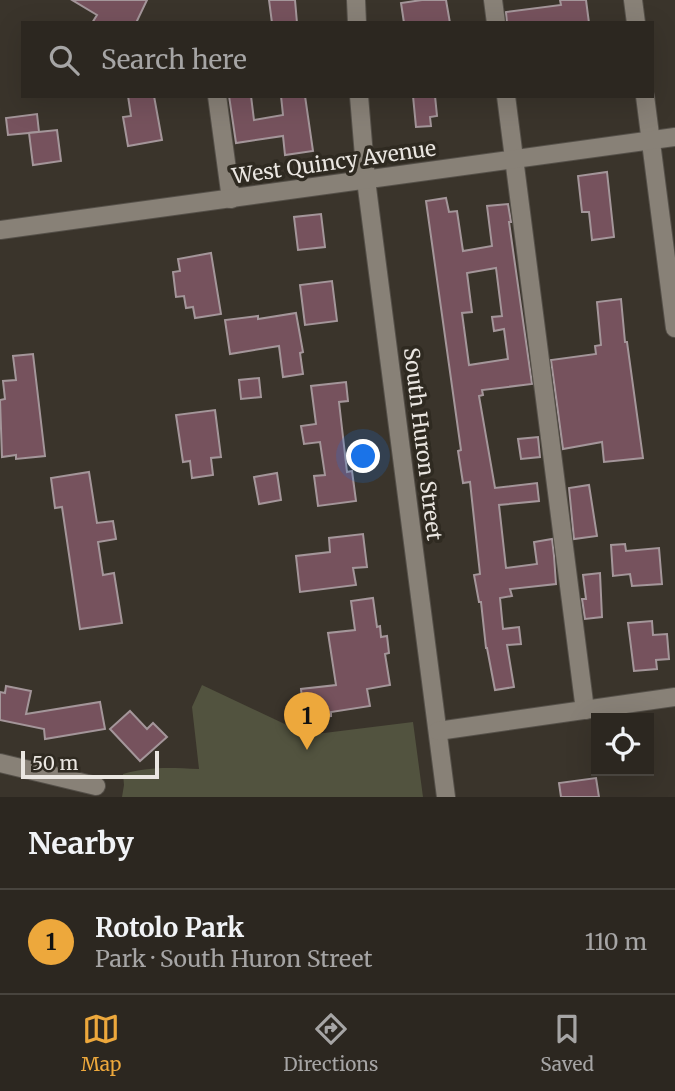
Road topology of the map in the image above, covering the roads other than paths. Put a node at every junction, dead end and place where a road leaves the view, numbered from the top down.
1 (356, 0) edge
2 (493, 0) edge
3 (633, 0) edge
4 (357, 21) edge
5 (496, 21) edge
6 (636, 21) edge
7 (217, 98) edge
8 (359, 98) edge
9 (506, 98) edge
10 (645, 98) edge
11 (675, 137) edge
12 (651, 140) junction
13 (514, 159) junction
14 (366, 180) junction
15 (231, 199) junction
16 (0, 230) edge
17 (675, 328) edge
18 (675, 697) edge
19 (585, 710) junction
20 (438, 731) junction
21 (0, 763) edge
22 (96, 786) dead end
23 (446, 797) edge

1 - 4 street
2 - 5 street
3 - 6 street
7 - 15 street
8 - 14 street, South Huron Street
9 - 13 street
10 - 12 street
11 - 12 street, West Quincy Avenue
12 - 13 street, West Quincy Avenue
12 - 17 street
13 - 14 street, West Quincy Avenue
13 - 19 street
14 - 15 street, West Quincy Avenue
14 - 20 street, South Huron Street
15 - 16 street, West Quincy Avenue
18 - 19 street
19 - 20 street
20 - 23 street, South Huron Street
21 - 22 street

